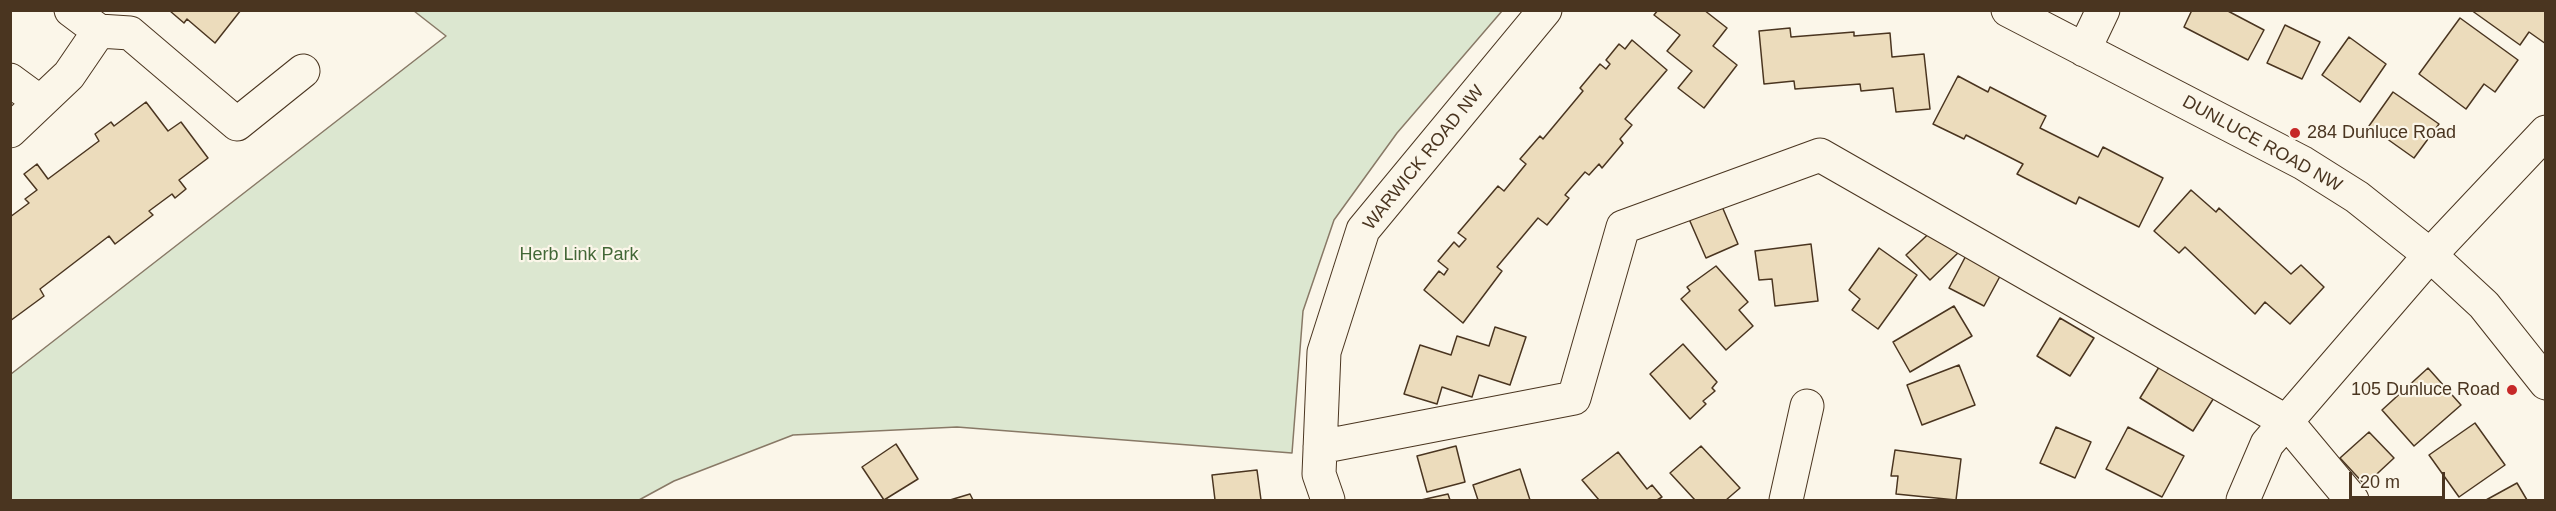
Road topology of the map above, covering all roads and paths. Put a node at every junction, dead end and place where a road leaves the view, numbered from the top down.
1 (71, 10) edge
2 (1545, 10) edge
3 (2008, 10) edge
4 (2103, 10) edge
5 (99, 32) junction
6 (2084, 50) junction
7 (303, 71) dead end
8 (10, 80) edge
9 (40, 102) junction
10 (10, 131) edge
11 (2546, 132) edge
12 (2430, 255) junction
13 (2546, 383) edge
14 (1807, 406) dead end
15 (2287, 422) junction
16 (1320, 447) junction
17 (1328, 501) edge
18 (1786, 501) edge
19 (2243, 501) edge
20 (2352, 501) edge

1 - 5 street
2 - 16 street, WARWICK ROAD NW
3 - 6 street, DUNLUCE ROAD NW
4 - 6 street
5 - 7 street
5 - 9 street
6 - 12 street, DUNLUCE ROAD NW
8 - 9 street
9 - 10 street
11 - 12 street
12 - 13 street, DUNLUCE ROAD NW
12 - 15 street
14 - 18 street
15 - 16 street
15 - 19 street
15 - 20 street
16 - 17 street, WARWICK ROAD NW

